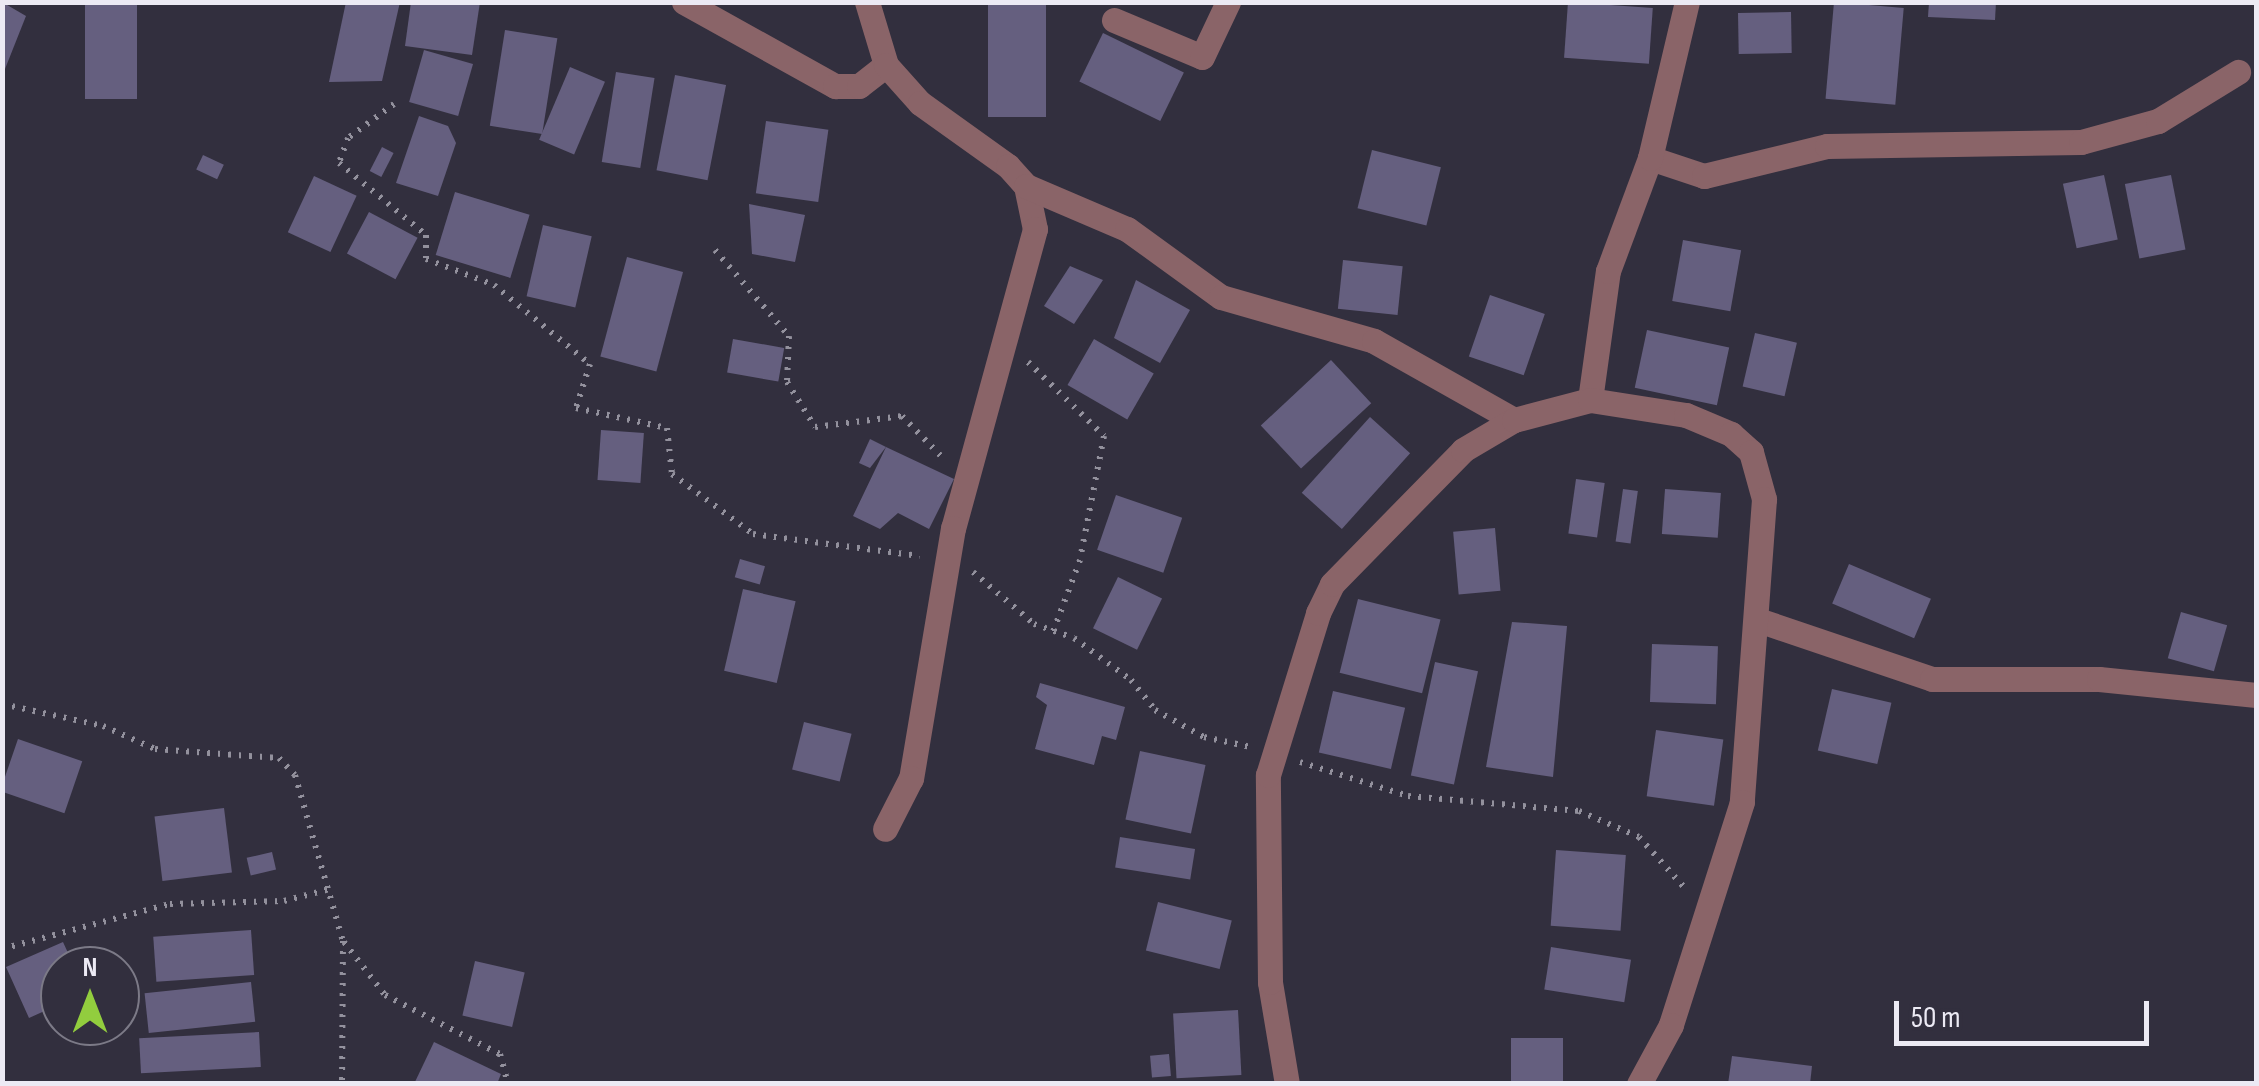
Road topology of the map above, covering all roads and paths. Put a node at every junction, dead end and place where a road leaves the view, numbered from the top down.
1 (684, 2) edge
2 (867, 2) edge
3 (1228, 2) edge
4 (1686, 2) edge
5 (1114, 20) dead end
6 (886, 65) junction
7 (2238, 72) dead end
8 (394, 104) dead end
9 (1650, 158) junction
10 (1026, 186) junction
11 (716, 250) dead end
12 (999, 350) junction
13 (1590, 400) junction
14 (1514, 420) junction
15 (966, 494) junction
16 (953, 528) junction
17 (946, 561) junction
18 (1758, 620) junction
19 (1052, 634) junction
20 (2256, 695) edge
21 (2, 704) edge
22 (1278, 750) junction
23 (885, 828) dead end
24 (330, 889) junction
25 (1677, 904) dead end
26 (343, 940) junction
27 (2, 949) edge
28 (342, 1084) edge
29 (508, 1084) edge
30 (1287, 1084) edge
31 (1638, 1084) edge

1 - 6 street
2 - 6 street
3 - 5 street
4 - 9 street
6 - 10 street
7 - 9 street
8 - 17 path
9 - 13 street
10 - 12 street
10 - 14 street
11 - 15 path
12 - 15 street
12 - 19 path
13 - 14 street
13 - 18 street
14 - 22 street
15 - 16 street
16 - 17 street
16 - 19 path
17 - 23 street
18 - 20 street
18 - 31 street
19 - 22 path
21 - 24 path
22 - 25 path
22 - 30 street
24 - 26 path
24 - 27 path
26 - 28 path
26 - 29 path

